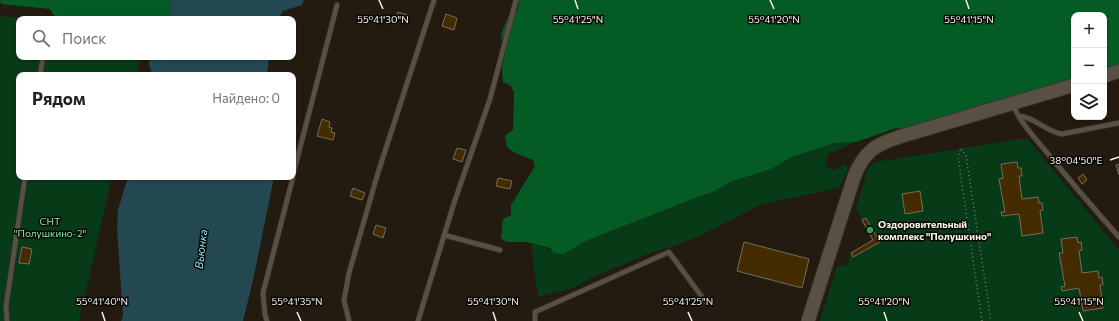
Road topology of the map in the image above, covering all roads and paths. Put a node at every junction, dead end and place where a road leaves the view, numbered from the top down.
1 (434, 0) edge
2 (516, 0) edge
3 (337, 4) dead end
4 (42, 60) edge
5 (40, 72) edge
6 (1119, 72) edge
7 (1107, 75) edge
8 (1071, 86) edge
9 (1013, 103) junction
10 (1019, 116) junction
11 (1119, 123) edge
12 (296, 164) edge
13 (25, 180) edge
14 (292, 180) edge
15 (444, 235) junction
16 (1119, 238) edge
17 (500, 250) dead end
18 (705, 301) dead end
19 (7, 321) edge
20 (267, 321) edge
21 (348, 321) edge
22 (418, 321) edge
23 (535, 321) edge
24 (808, 321) edge
25 (982, 321) edge
26 (991, 321) edge

1 - 21 lane
2 - 15 lane
3 - 12 lane
4 - 5 lane
6 - 7 main road
8 - 9 main road
9 - 10 lane
9 - 24 main road
10 - 11 lane
10 - 16 lane
13 - 19 lane
14 - 20 lane
15 - 17 lane
15 - 22 lane
18 - 23 lane
25 - 26 path

